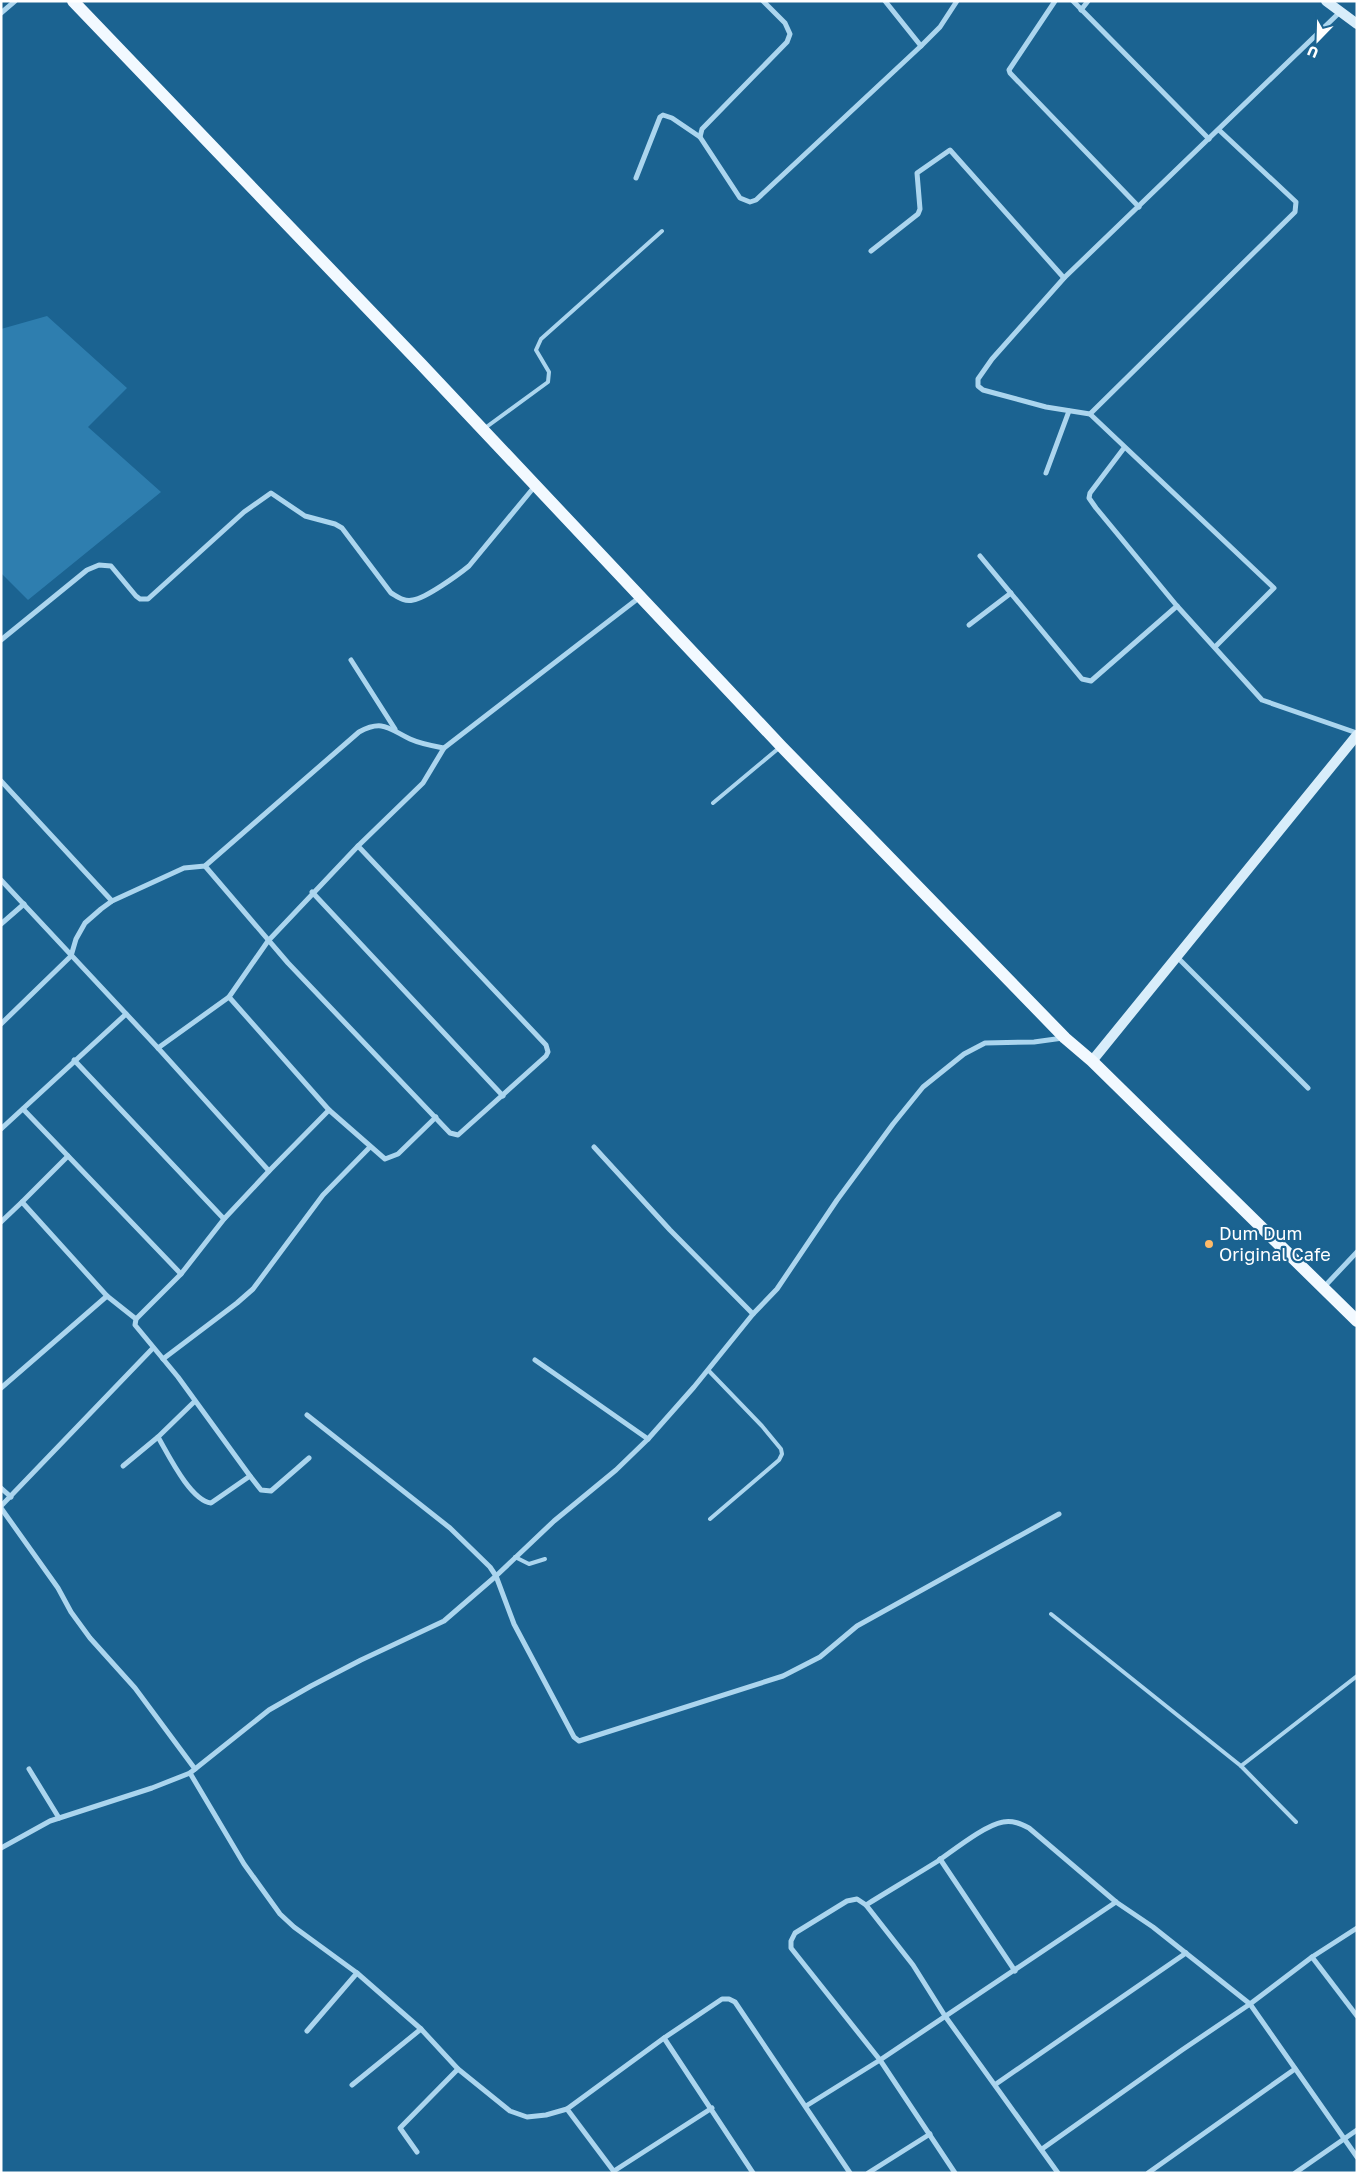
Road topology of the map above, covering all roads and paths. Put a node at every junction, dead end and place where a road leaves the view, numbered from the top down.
1 (14, 1) edge
2 (73, 1) edge
3 (763, 1) edge
4 (885, 1) edge
5 (957, 1) edge
6 (1055, 1) edge
7 (1072, 1) edge
8 (1088, 1) edge
9 (1326, 1) edge
10 (1081, 10) junction
11 (1340, 12) junction
12 (1, 13) edge
13 (1357, 24) edge
14 (922, 46) junction
15 (1219, 130) junction
16 (700, 137) junction
17 (1209, 139) junction
18 (636, 178) dead end
19 (1139, 207) junction
20 (662, 231) dead end
21 (871, 251) dead end
22 (1064, 278) junction
23 (1069, 411) junction
24 (1090, 414) junction
25 (483, 430) junction
26 (1124, 448) junction
27 (1046, 473) dead end
28 (535, 485) junction
29 (980, 556) dead end
30 (1011, 593) junction
31 (640, 597) junction
32 (1178, 606) junction
33 (969, 625) dead end
34 (1, 640) edge
35 (1216, 647) junction
36 (350, 660) dead end
37 (395, 729) junction
38 (1357, 734) edge
39 (781, 746) junction
40 (444, 748) junction
41 (1, 781) edge
42 (713, 803) dead end
43 (358, 846) junction
44 (205, 866) junction
45 (1, 880) edge
46 (312, 892) junction
47 (112, 901) junction
48 (24, 904) junction
49 (1, 924) edge
50 (268, 941) junction
51 (71, 956) junction
52 (1176, 957) junction
53 (230, 997) junction
54 (126, 1014) junction
55 (1, 1024) edge
56 (1067, 1039) junction
57 (158, 1048) junction
58 (1087, 1057) junction
59 (74, 1060) junction
60 (1308, 1088) dead end
61 (503, 1096) junction
62 (23, 1109) junction
63 (329, 1110) junction
64 (436, 1117) junction
65 (1, 1129) edge
66 (370, 1147) junction
67 (594, 1147) dead end
68 (68, 1156) junction
69 (269, 1172) junction
70 (22, 1202) junction
71 (224, 1219) junction
72 (1, 1222) edge
73 (1357, 1252) edge
74 (181, 1274) junction
75 (1323, 1288) junction
76 (107, 1296) junction
77 (753, 1314) junction
78 (136, 1319) junction
79 (1357, 1321) edge
80 (153, 1348) junction
81 (163, 1360) junction
82 (535, 1360) dead end
83 (708, 1370) junction
84 (1, 1388) edge
85 (194, 1402) junction
86 (307, 1415) dead end
87 (158, 1437) junction
88 (648, 1439) junction
89 (309, 1458) dead end
90 (123, 1466) dead end
91 (250, 1476) junction
92 (1, 1488) edge
93 (11, 1498) junction
94 (1, 1507) edge
95 (1059, 1514) dead end
96 (710, 1519) dead end
97 (514, 1557) junction
98 (545, 1559) dead end
99 (496, 1576) junction
100 (1051, 1614) dead end
101 (1357, 1676) edge
102 (1241, 1766) junction
103 (29, 1769) dead end
104 (196, 1769) junction
105 (190, 1774) junction
106 (59, 1818) junction
107 (1296, 1822) dead end
108 (1, 1848) edge
109 (940, 1859) junction
110 (1116, 1902) junction
111 (866, 1905) junction
112 (1357, 1928) edge
113 (1186, 1953) junction
114 (1312, 1957) junction
115 (1015, 1971) junction
116 (357, 1973) junction
117 (1250, 2004) junction
118 (945, 2016) junction
119 (1357, 2016) edge
120 (421, 2030) junction
121 (307, 2031) dead end
122 (664, 2038) junction
123 (880, 2060) junction
124 (458, 2069) junction
125 (1295, 2069) junction
126 (996, 2084) junction
127 (352, 2085) dead end
128 (806, 2106) junction
129 (712, 2108) junction
130 (567, 2109) junction
131 (1357, 2130) edge
132 (930, 2134) junction
133 (1345, 2138) junction
134 (1042, 2149) junction
135 (417, 2152) dead end
136 (1357, 2157) edge
137 (614, 2172) edge
138 (753, 2173) edge
139 (850, 2173) edge
140 (868, 2173) edge
141 (956, 2173) edge
142 (1058, 2173) edge
143 (1148, 2173) edge
144 (1295, 2173) edge

1 - 12 street
2 - 25 main road
3 - 16 street
4 - 14 street
5 - 14 street
6 - 19 street
7 - 10 street
8 - 10 street
9 - 11 street
10 - 17 street
11 - 13 street
11 - 15 street
14 - 16 street
15 - 17 street
15 - 24 street
16 - 18 street
17 - 19 street
19 - 22 street
20 - 25 lane
21 - 22 street
22 - 23 street
23 - 24 street
23 - 27 street
24 - 26 street
25 - 28 main road
26 - 32 street
26 - 35 street
28 - 31 main road
28 - 34 street
29 - 30 street
30 - 32 street
30 - 33 street
31 - 39 main road
31 - 40 street
32 - 35 street
35 - 38 street
36 - 37 street
37 - 40 street
37 - 44 street
38 - 52 street
39 - 42 lane
39 - 56 main road
40 - 43 street
41 - 47 street
43 - 46 street
43 - 61 street
44 - 47 street
44 - 50 street
45 - 48 street
46 - 50 street
46 - 61 street
47 - 51 street
48 - 49 street
48 - 51 street
50 - 53 street
50 - 64 street
51 - 54 street
51 - 55 street
52 - 58 street
52 - 60 street
53 - 57 street
53 - 63 street
54 - 57 street
54 - 59 street
56 - 58 main road
56 - 77 street
57 - 69 street
58 - 75 main road
59 - 62 street
59 - 71 street
61 - 64 street
62 - 65 street
62 - 68 street
63 - 66 street
63 - 69 street
64 - 66 street
66 - 81 street
67 - 77 street
68 - 70 street
68 - 74 street
69 - 71 street
70 - 72 street
70 - 76 street
71 - 74 street
73 - 75 street
74 - 78 street
75 - 79 main road
76 - 78 street
76 - 84 street
77 - 83 street
78 - 80 street
80 - 81 street
80 - 93 street
81 - 85 street
82 - 88 street
83 - 88 street
83 - 96 lane
85 - 87 street
85 - 91 street
86 - 99 street
87 - 90 street
87 - 91 street
88 - 97 street
89 - 91 street
92 - 93 street
93 - 94 street
94 - 104 street
95 - 99 street
97 - 98 lane
97 - 99 street
99 - 104 street
100 - 102 lane
101 - 102 lane
102 - 107 lane
103 - 106 street
104 - 105 street
105 - 106 street
105 - 116 street
106 - 108 street
109 - 110 street
109 - 111 street
109 - 115 street
110 - 113 street
110 - 115 street
111 - 118 street
111 - 123 street
112 - 114 street
113 - 117 street
113 - 126 street
114 - 117 street
114 - 119 street
115 - 118 street
116 - 120 street
116 - 121 street
117 - 125 street
117 - 134 street
118 - 123 street
118 - 126 street
120 - 124 street
120 - 127 street
122 - 128 street
122 - 129 street
122 - 130 street
123 - 128 street
123 - 132 street
124 - 130 street
124 - 135 street
125 - 133 street
125 - 143 street
126 - 134 street
128 - 139 street
129 - 137 street
129 - 138 street
130 - 137 street
131 - 133 street
132 - 140 street
132 - 141 street
133 - 136 street
133 - 144 street
134 - 142 street

